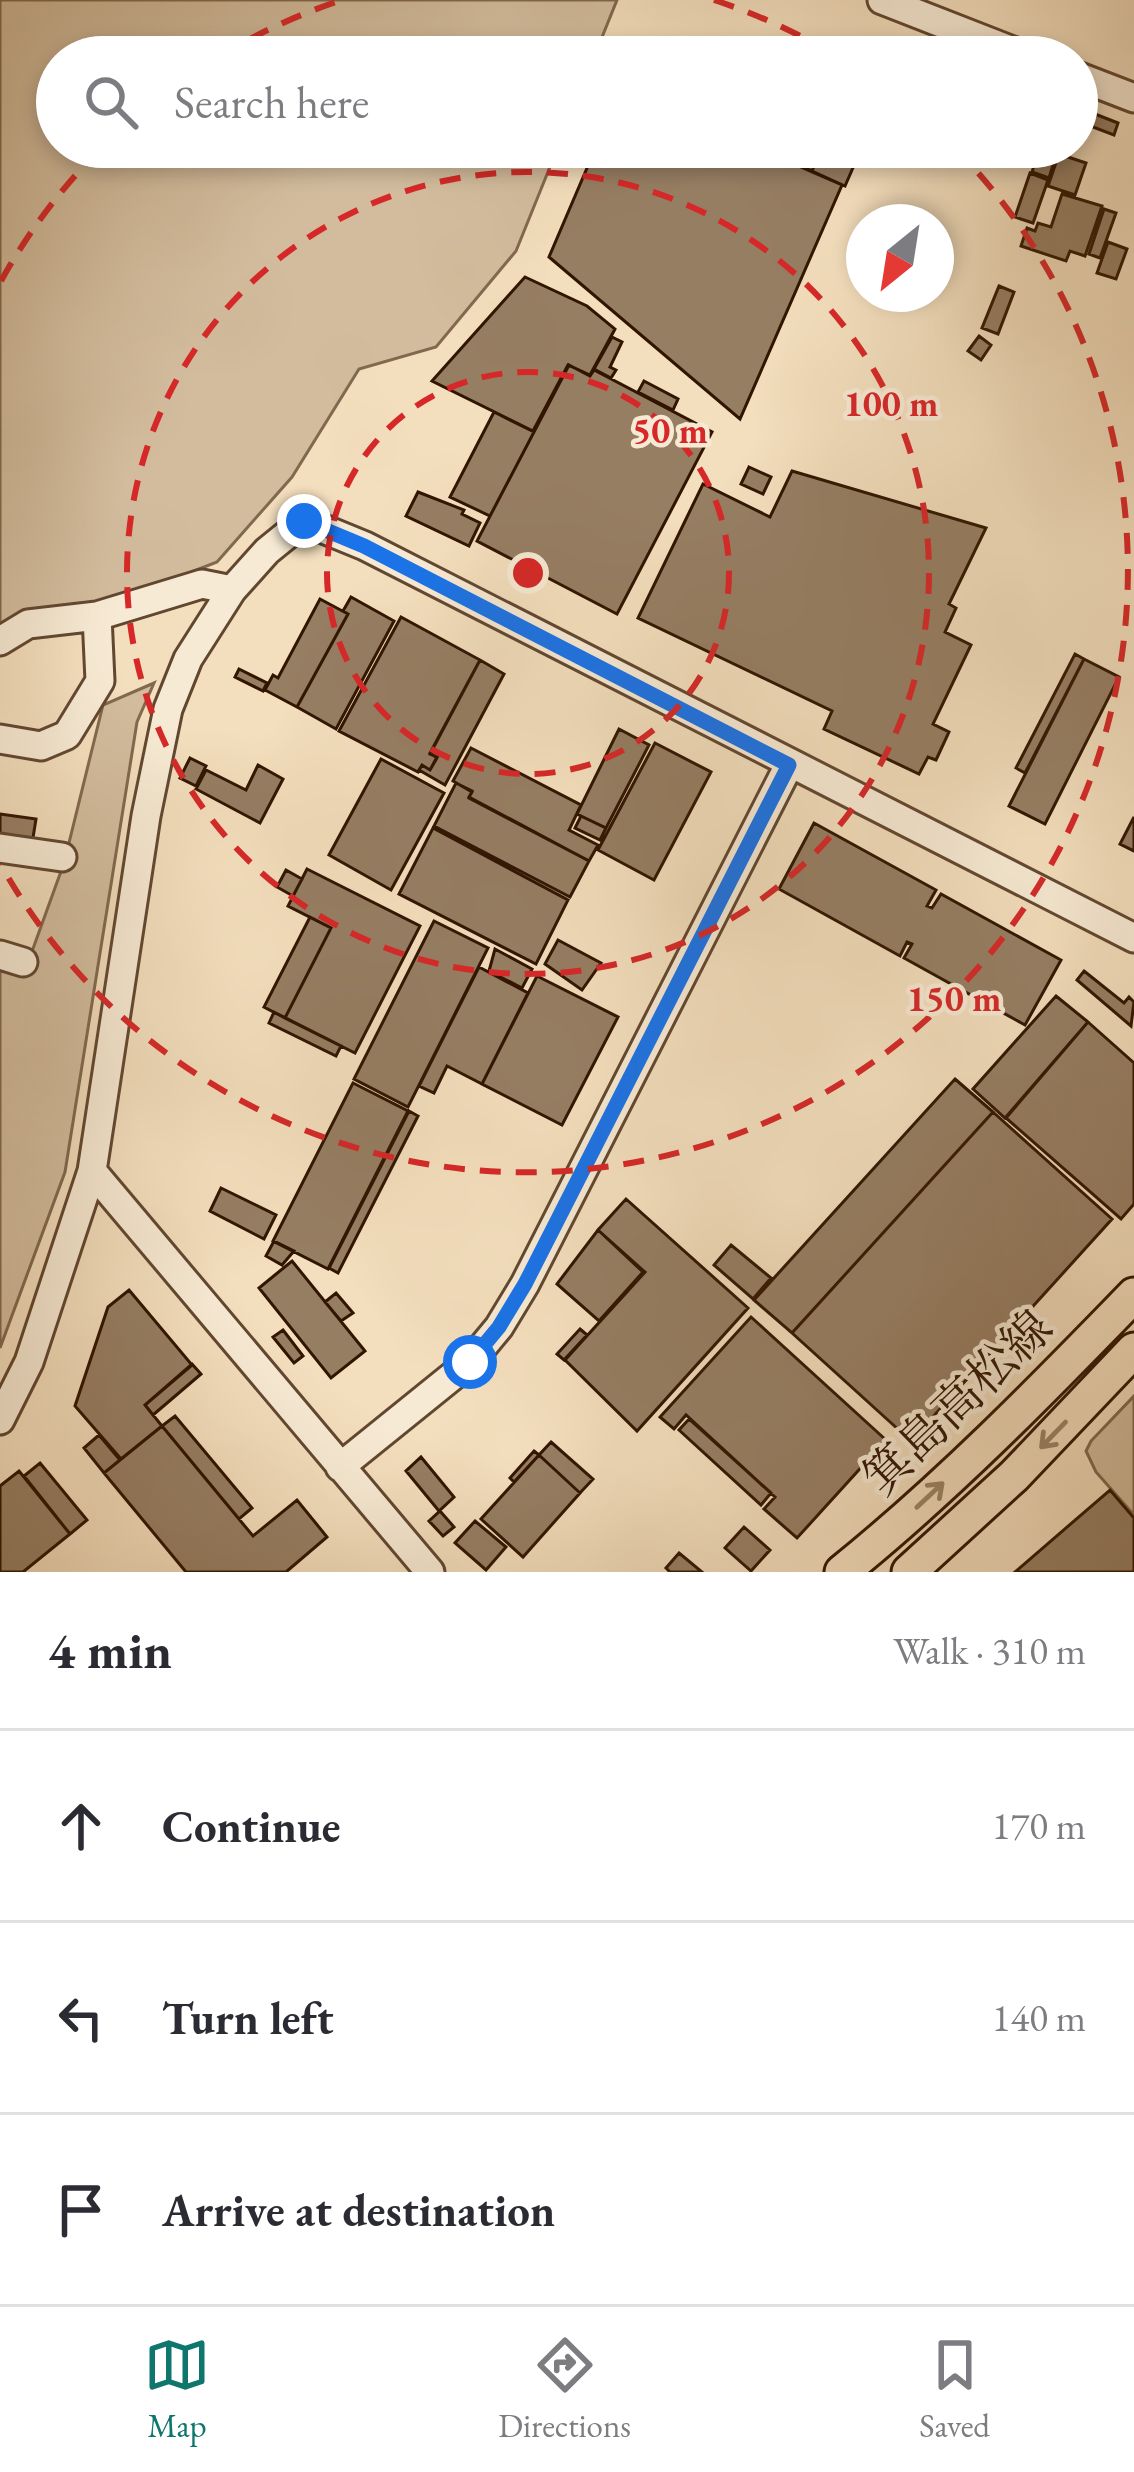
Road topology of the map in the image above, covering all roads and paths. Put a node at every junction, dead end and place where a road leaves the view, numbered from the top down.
1 (883, 0) edge
2 (975, 36) edge
3 (1098, 84) edge
4 (1134, 98) edge
5 (232, 590) junction
6 (97, 616) junction
7 (0, 641) edge
8 (0, 740) edge
9 (789, 765) junction
10 (0, 848) edge
11 (62, 857) dead end
12 (1134, 938) edge
13 (92, 1172) junction
14 (1134, 1295) edge
15 (1134, 1350) edge
16 (0, 1420) edge
17 (340, 1467) junction
18 (922, 1568) edge
19 (430, 1572) edge
20 (842, 1572) edge

1 - 2 street
3 - 4 street
5 - 6 street
5 - 9 street
5 - 13 street
6 - 7 street
6 - 8 street
9 - 12 street
9 - 17 street
10 - 11 street
13 - 16 street
13 - 17 street
20 -> 14 main road, 箕島高松線
15 -> 18 main road, 箕島高松線
17 - 19 street

